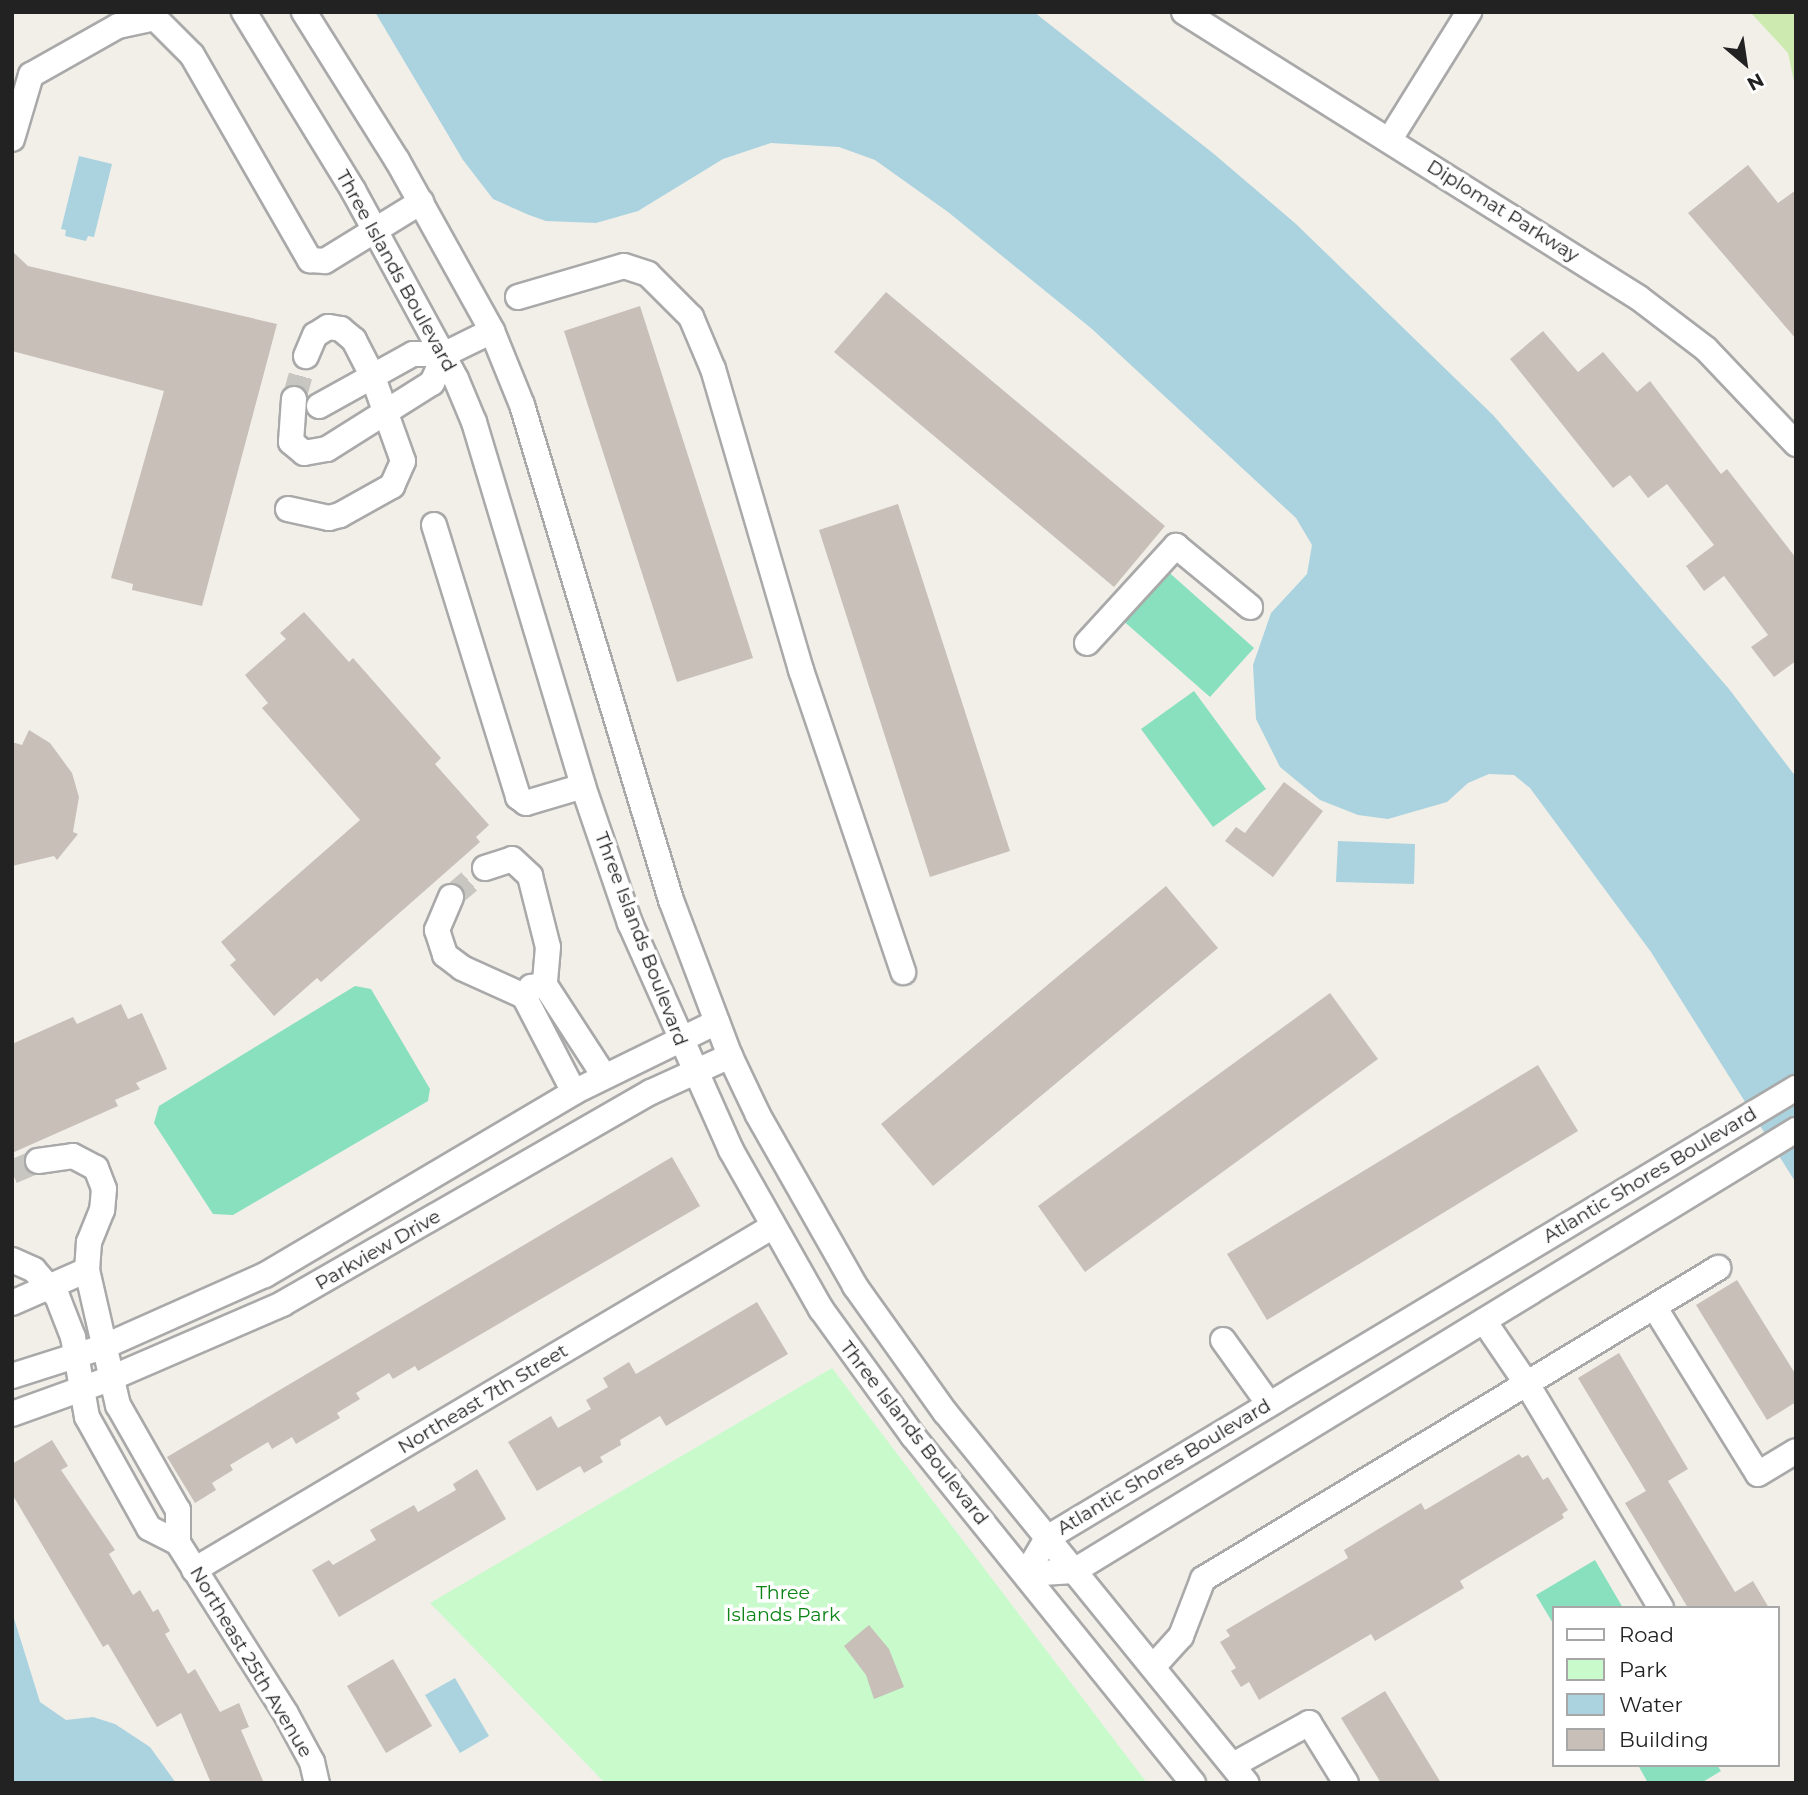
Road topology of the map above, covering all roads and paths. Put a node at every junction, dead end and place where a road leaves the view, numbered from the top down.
1 (244, 12) edge
2 (304, 12) edge
3 (1184, 12) edge
4 (1469, 12) edge
5 (22, 72) edge
6 (12, 139) edge
7 (1391, 139) junction
8 (421, 202) junction
9 (375, 229) junction
10 (517, 297) dead end
11 (492, 331) junction
12 (445, 354) junction
13 (306, 356) tunnel mouth
14 (373, 377) junction
15 (293, 399) tunnel mouth
16 (319, 406) dead end
17 (387, 413) junction
18 (1796, 443) edge
19 (288, 509) dead end
20 (434, 525) dead end
21 (1250, 607) dead end
22 (1087, 643) dead end
23 (583, 786) junction
24 (485, 868) tunnel mouth
25 (451, 897) tunnel mouth
26 (903, 972) dead end
27 (535, 990) junction
28 (717, 1022) junction
29 (679, 1039) junction
30 (730, 1056) junction
31 (694, 1072) junction
32 (604, 1076) junction
33 (1796, 1088) edge
34 (574, 1092) junction
35 (1796, 1130) edge
36 (38, 1161) tunnel mouth
37 (772, 1227) junction
38 (12, 1260) edge
39 (1718, 1268) dead end
40 (87, 1270) junction
41 (51, 1286) junction
42 (12, 1303) edge
43 (205, 1303) junction
44 (1655, 1308) junction
45 (1484, 1321) junction
46 (220, 1334) junction
47 (1223, 1340) dead end
48 (103, 1347) junction
49 (73, 1356) junction
50 (12, 1376) edge
51 (109, 1379) junction
52 (1527, 1384) junction
53 (79, 1390) junction
54 (1269, 1404) junction
55 (12, 1414) edge
56 (1796, 1451) edge
57 (1047, 1538) junction
58 (178, 1543) junction
59 (194, 1570) junction
60 (1074, 1571) junction
61 (1026, 1574) junction
62 (1660, 1606) edge
63 (1153, 1667) junction
64 (1240, 1774) edge
65 (317, 1783) edge
66 (1193, 1783) edge
67 (1346, 1783) edge

1 - 9 street, Three Islands Boulevard
2 - 8 street, Three Islands Boulevard
3 - 7 street, Diplomat Parkway
4 - 7 street
5 - 6 street
5 - 9 street
7 - 18 street, Diplomat Parkway
8 - 9 street
8 - 11 street, Three Islands Boulevard
9 - 12 street, Three Islands Boulevard
10 - 26 street
11 - 12 street
11 - 28 street, Three Islands Boulevard
12 - 14 street
12 - 17 street
12 - 23 street, Three Islands Boulevard
13 - 14 street
14 - 16 street
14 - 17 street
15 - 17 street
17 - 19 street
20 - 23 street
21 - 22 street
23 - 29 street, Three Islands Boulevard
24 - 27 street
25 - 27 street
27 - 32 street
27 - 34 street
28 - 29 street, Parkview Drive
28 - 30 street, Three Islands Boulevard
29 - 31 street, Three Islands Boulevard
29 - 32 street, Parkview Drive
30 - 31 street, Parkview Drive
30 - 57 street, Three Islands Boulevard
31 - 37 street, Three Islands Boulevard
31 - 46 street, Parkview Drive
32 - 34 street, Parkview Drive
33 - 54 street, Atlantic Shores Boulevard
34 - 43 street, Parkview Drive
35 - 45 street, Atlantic Shores Boulevard
36 - 40 street
37 - 59 street, Northeast 7th Street
37 - 61 street, Three Islands Boulevard
38 - 41 street
39 - 44 street
40 - 41 street
40 - 48 street, Northeast 25th Avenue
41 - 42 street
41 - 49 street, Northeast 25th Avenue
43 - 46 street
43 - 48 street, Parkview Drive
44 - 52 street
44 - 56 street
45 - 52 street
45 - 60 street, Atlantic Shores Boulevard
46 - 51 street, Parkview Drive
47 - 54 street
48 - 49 street, Parkview Drive
48 - 51 street, Northeast 25th Avenue
49 - 50 street, Parkview Drive
49 - 53 street, Northeast 25th Avenue
51 - 53 street, Parkview Drive
51 - 58 street, Northeast 25th Avenue
52 - 62 street
52 - 63 street
53 - 55 street, Parkview Drive
53 - 58 street, Northeast 25th Avenue
54 - 57 street, Atlantic Shores Boulevard
57 - 60 street, Three Islands Boulevard
57 - 61 street, Atlantic Shores Boulevard
58 - 59 street, Northeast 25th Avenue
59 - 65 street, Northeast 25th Avenue
60 - 61 street, Atlantic Shores Boulevard
60 - 63 street, Three Islands Boulevard
61 - 66 street, Three Islands Boulevard
63 - 64 street, Three Islands Boulevard
64 - 67 street

